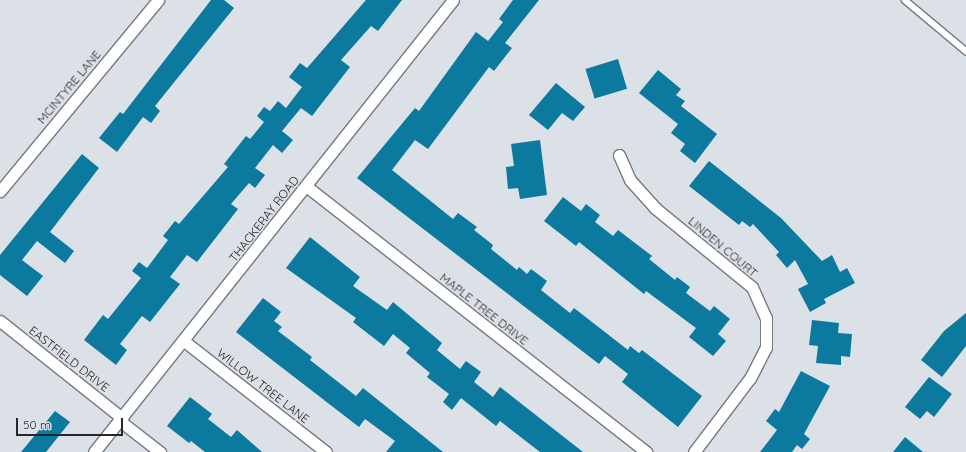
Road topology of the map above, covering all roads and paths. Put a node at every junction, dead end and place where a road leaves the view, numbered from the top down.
1 (158, 0) edge
2 (453, 0) edge
3 (905, 0) edge
4 (966, 51) edge
5 (619, 155) dead end
6 (306, 186) junction
7 (0, 191) edge
8 (0, 321) edge
9 (184, 341) junction
10 (121, 419) junction
11 (634, 448) edge
12 (94, 452) edge
13 (160, 452) edge
14 (326, 452) edge
15 (646, 452) edge
16 (694, 452) edge

1 - 7 street, MCINTYRE LANE
2 - 6 street, THACKERAY ROAD
3 - 4 lane
5 - 16 street, LINDEN COURT
6 - 9 street, THACKERAY ROAD
6 - 11 street, MAPLE TREE DRIVE
8 - 10 street, EASTFIELD DRIVE
9 - 10 street, THACKERAY ROAD
9 - 14 street, WILLOW TREE LANE
10 - 12 street, THACKERAY ROAD
10 - 13 street, EASTFIELD DRIVE
11 - 15 street, MAPLE TREE DRIVE

